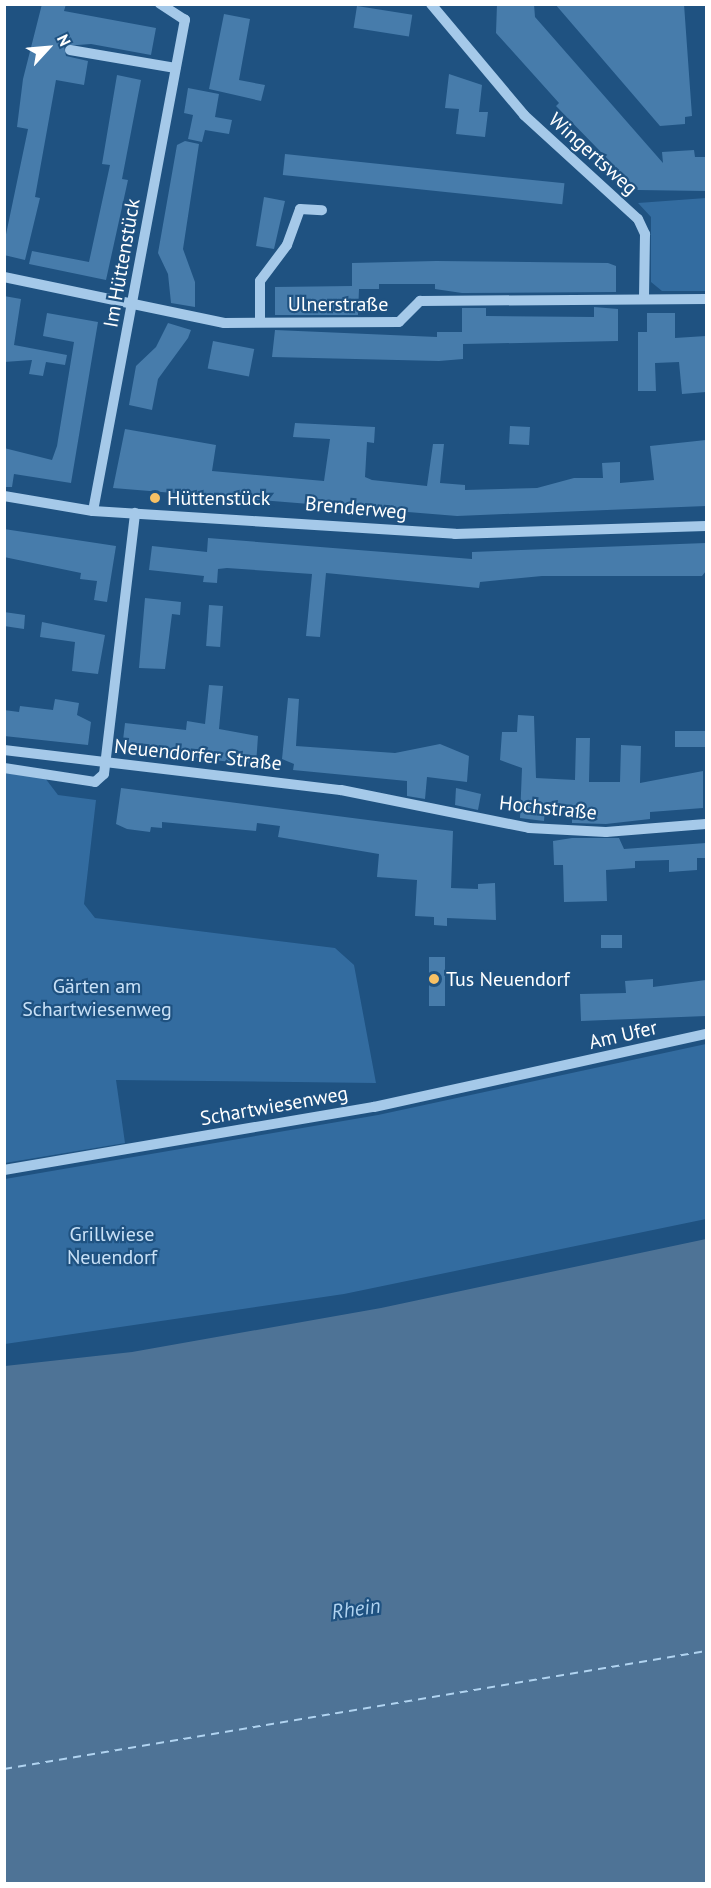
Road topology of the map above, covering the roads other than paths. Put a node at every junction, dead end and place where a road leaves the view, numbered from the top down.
1 (160, 4) edge
2 (431, 4) edge
3 (70, 50) dead end
4 (176, 68) junction
5 (322, 210) dead end
6 (4, 277) edge
7 (644, 299) junction
8 (706, 299) edge
9 (132, 307) junction
10 (260, 321) junction
11 (4, 496) edge
12 (93, 511) junction
13 (135, 513) junction
14 (706, 526) edge
15 (4, 750) edge
16 (4, 768) edge
17 (104, 768) junction
18 (388, 799) joint
19 (706, 824) edge
20 (706, 1034) edge
21 (549, 1071) joint
22 (4, 1170) edge

1 - 4 street, Im Hüttenstück
2 - 7 street, Wingertsweg
3 - 4 street
4 - 9 street, Im Hüttenstück
5 - 10 street
6 - 9 street, Ulnerstraße
7 - 8 street
7 - 10 street, Ulnerstraße
9 - 10 street, Ulnerstraße
9 - 12 street, Im Hüttenstück
11 - 12 street, Brenderweg
12 - 13 street, Brenderweg
13 - 14 street, Brenderweg
13 - 17 street
15 - 17 street, Neuendorfer Straße
16 - 17 street
17 - 18 street, Neuendorfer Straße
18 - 19 street, Hochstraße
20 - 21 street, Am Ufer
21 - 22 street, Schartwiesenweg

